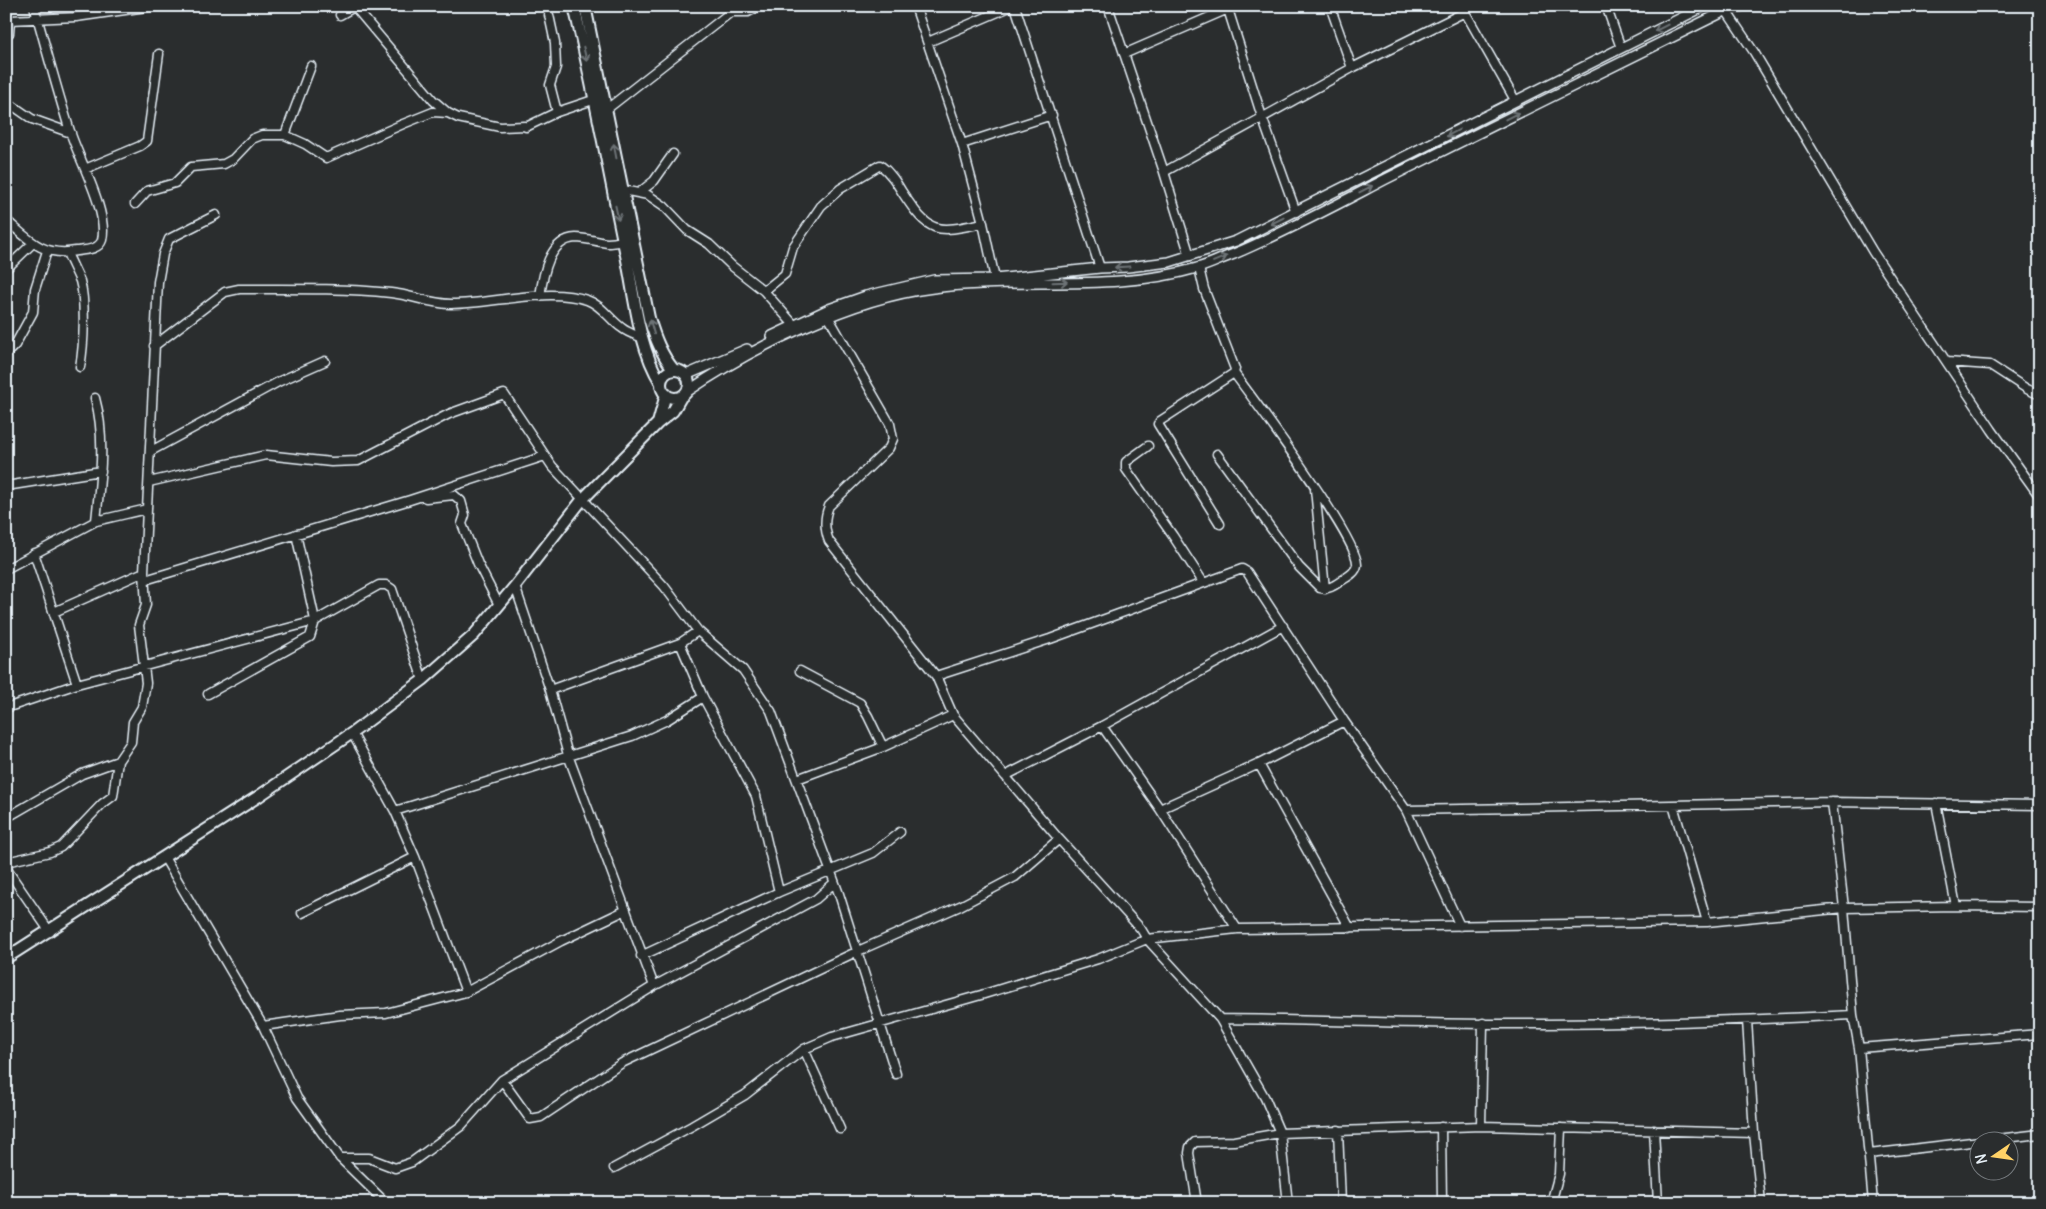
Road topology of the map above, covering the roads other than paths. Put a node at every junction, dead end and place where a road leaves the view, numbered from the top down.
1 (34, 6) edge
2 (153, 6) edge
3 (354, 6) edge
4 (574, 6) edge
5 (586, 6) edge
6 (760, 6) edge
7 (915, 6) edge
8 (1013, 6) edge
9 (1108, 6) edge
10 (1330, 6) edge
11 (1606, 6) edge
12 (1705, 6) edge
13 (1743, 6) edge
14 (1227, 8) edge
15 (1724, 8) edge
16 (1468, 9) edge
17 (340, 15) dead end
18 (549, 15) dead end
19 (8, 18) edge
20 (38, 19) junction
21 (6, 34) edge
22 (928, 42) junction
23 (1621, 48) junction
24 (159, 54) dead end
25 (1124, 54) junction
26 (311, 66) dead end
27 (1352, 68) junction
28 (596, 99) junction
29 (1515, 100) junction
30 (6, 101) edge
31 (607, 109) junction
32 (557, 112) junction
33 (448, 114) junction
34 (1052, 115) junction
35 (1262, 117) junction
36 (70, 133) junction
37 (285, 135) junction
38 (962, 144) junction
39 (673, 154) dead end
40 (85, 168) junction
41 (1164, 172) junction
42 (623, 190) junction
43 (640, 192) junction
44 (135, 204) dead end
45 (1296, 212) junction
46 (216, 215) dead end
47 (6, 220) edge
48 (983, 223) junction
49 (623, 241) junction
50 (33, 243) junction
51 (47, 251) junction
52 (68, 252) junction
53 (1190, 256) junction
54 (1100, 268) junction
55 (1199, 268) junction
56 (6, 269) edge
57 (995, 279) junction
58 (764, 291) junction
59 (540, 296) junction
60 (829, 318) junction
61 (794, 325) junction
62 (643, 338) junction
63 (154, 346) junction
64 (6, 354) edge
65 (326, 361) dead end
66 (1947, 362) junction
67 (80, 367) dead end
68 (674, 370) junction
69 (1234, 373) junction
70 (686, 374) junction
71 (661, 383) junction
72 (666, 394) junction
73 (683, 395) junction
74 (2040, 395) edge
75 (95, 398) dead end
76 (658, 423) junction
77 (1148, 446) dead end
78 (151, 451) junction
79 (1217, 454) dead end
80 (545, 456) junction
81 (101, 471) junction
82 (149, 482) junction
83 (6, 486) edge
84 (1315, 486) junction
85 (2040, 497) edge
86 (410, 500) junction
87 (582, 500) junction
88 (147, 509) junction
89 (96, 521) junction
90 (1220, 524) dead end
91 (296, 534) junction
92 (34, 553) junction
93 (6, 569) edge
94 (145, 576) junction
95 (1203, 582) junction
96 (515, 586) junction
97 (1325, 589) junction
98 (499, 605) junction
99 (54, 612) junction
100 (315, 620) junction
101 (1282, 626) junction
102 (698, 631) junction
103 (680, 644) junction
104 (143, 666) junction
105 (800, 671) dead end
106 (936, 676) junction
107 (422, 680) junction
108 (77, 684) junction
109 (550, 690) junction
110 (208, 694) dead end
111 (703, 697) junction
112 (6, 708) edge
113 (953, 715) junction
114 (1344, 721) junction
115 (1102, 726) junction
116 (352, 733) junction
117 (883, 747) junction
118 (568, 755) junction
119 (118, 761) junction
120 (1259, 764) junction
121 (1005, 776) junction
122 (797, 779) junction
123 (1832, 802) junction
124 (1936, 803) junction
125 (1673, 805) junction
126 (2040, 805) edge
127 (1160, 809) junction
128 (1406, 810) junction
129 (395, 811) junction
130 (6, 818) edge
131 (900, 832) dead end
132 (1059, 838) junction
133 (164, 857) junction
134 (416, 857) junction
135 (6, 862) edge
136 (6, 868) edge
137 (830, 870) junction
138 (834, 883) junction
139 (780, 892) junction
140 (1956, 906) junction
141 (2040, 907) edge
142 (1844, 908) junction
143 (626, 910) junction
144 (302, 913) dead end
145 (1707, 922) junction
146 (1460, 926) junction
147 (1350, 928) junction
148 (1237, 929) junction
149 (50, 932) junction
150 (1147, 938) junction
151 (858, 951) junction
152 (641, 956) junction
153 (6, 958) edge
154 (654, 986) junction
155 (466, 992) junction
156 (1853, 1015) junction
157 (1220, 1019) junction
158 (1747, 1020) junction
159 (880, 1024) junction
160 (1483, 1024) junction
161 (263, 1026) junction
162 (2040, 1034) edge
163 (1859, 1048) junction
164 (804, 1049) junction
165 (896, 1074) dead end
166 (502, 1080) junction
167 (1481, 1126) junction
168 (1441, 1127) junction
169 (1561, 1128) junction
170 (840, 1129) dead end
171 (1338, 1130) junction
172 (1654, 1130) junction
173 (1280, 1132) junction
174 (1754, 1133) junction
175 (2040, 1134) edge
176 (1869, 1154) junction
177 (340, 1158) junction
178 (614, 1168) dead end
179 (386, 1203) edge
180 (1197, 1203) edge
181 (1288, 1203) edge
182 (1341, 1203) edge
183 (1442, 1203) edge
184 (1551, 1203) edge
185 (1658, 1203) edge
186 (1761, 1203) edge
187 (1873, 1203) edge

1 - 20 street
2 - 20 street
3 - 17 street
3 - 33 street
4 -> 28 main road
5 - 31 main road
6 - 31 street
7 - 22 street
8 - 22 street
8 - 34 street
9 - 25 street
10 - 27 street
11 - 23 street
12 -> 23 street
13 - 15 street
14 - 25 street
14 - 35 street
55 -> 15 street
15 - 66 street
16 - 27 street
16 - 29 street
18 - 32 street
19 - 20 street
19 - 21 street
20 - 36 street
22 - 38 street
23 - 29 street
24 - 40 street
25 - 41 street
26 - 37 street
27 - 35 street
28 - 32 street
28 -> 49 main road
29 -> 45 street
30 - 36 street
42 -> 31 main road
32 - 33 street
33 - 37 street
34 - 38 street
34 - 54 street
35 - 41 street
35 - 45 street
36 - 40 street
37 - 44 street
38 - 48 street
39 - 43 street
40 - 52 street
41 - 53 street
42 - 43 street
68 -> 42 main road
43 - 58 street
45 -> 53 street
46 - 63 street
47 - 50 street
48 - 57 street
48 - 58 street
49 - 59 street
49 - 62 main road
50 - 51 street
50 - 56 street
51 - 52 street
51 - 64 street
52 - 67 street
53 -> 54 street
54 - 57 street
60 -> 55 street
55 - 69 street
57 - 61 street
58 - 61 street
59 - 62 street
59 - 63 street
60 - 73 street
60 - 106 street
61 - 70 street
62 - 71 main road
63 - 78 street
65 - 78 street
66 - 74 street
66 - 85 street
68 - 70 main road
68 - 71 main road
69 - 84 street
69 - 90 street
70 - 73 main road
71 - 72 main road
72 - 73 main road
72 - 76 main road
73 - 76 main road
75 - 81 street
76 - 87 main road
77 - 95 street
78 - 82 street
79 - 97 street
80 - 82 street
80 - 86 street
80 - 87 street
81 - 83 street
81 - 89 street
82 - 88 street
84 - 97 street
84 - 97 street
86 - 91 street
86 - 98 street
87 - 96 main road
87 - 102 street
88 - 89 street
88 - 94 street
89 - 92 street
91 - 94 street
91 - 100 street
92 - 93 street
92 - 99 street
94 - 99 street
94 - 104 street
95 - 101 street
95 - 106 street
96 - 98 main road
96 - 109 street
98 - 107 main road
99 - 108 street
100 - 104 street
100 - 107 street
100 - 110 street
101 - 114 street
101 - 115 street
102 - 103 street
102 - 122 street
103 - 109 street
103 - 111 street
104 - 108 street
104 - 119 street
105 - 117 street
106 - 113 street
107 - 116 main road
108 - 112 street
109 - 118 street
111 - 118 street
111 - 139 street
113 - 117 street
113 - 121 street
114 - 120 street
114 - 128 street
115 - 121 street
115 - 127 street
116 - 129 street
116 - 133 main road
117 - 122 street
118 - 129 street
118 - 143 street
119 - 130 street
119 - 135 street
120 - 127 street
120 - 147 street
121 - 132 street
122 - 137 street
123 - 124 street
123 - 125 street
123 - 142 street
124 - 126 street
124 - 140 street
125 - 128 street
125 - 145 street
127 - 148 street
128 - 146 street
129 - 134 street
131 - 137 street
132 - 150 street
132 - 151 street
133 - 149 main road
133 - 161 street
134 - 144 street
134 - 155 street
136 - 149 street
137 - 138 street
137 - 139 street
138 - 151 street
138 - 154 street
139 - 152 street
140 - 141 street
140 - 142 street
142 - 145 street
142 - 156 street
143 - 152 street
143 - 155 street
145 - 146 street
146 - 147 street
147 - 148 street
148 - 150 street
149 - 153 main road
150 - 157 street
150 - 159 street
151 - 159 street
151 - 166 street
152 - 154 street
154 - 166 street
155 - 161 street
156 - 158 street
156 - 163 street
157 - 160 street
157 - 173 street
158 - 160 street
158 - 174 street
159 - 164 street
159 - 165 street
160 - 167 street
161 - 177 street
162 - 163 street
163 - 176 street
164 - 170 street
164 - 178 street
166 - 177 street
167 - 168 street
167 - 169 street
168 - 171 street
168 - 183 street
169 - 172 street
169 - 184 street
171 - 173 street
171 - 182 street
172 - 174 street
172 - 185 street
173 - 180 street
173 - 181 street
174 - 186 street
175 - 176 street
176 - 187 street
177 - 179 street

